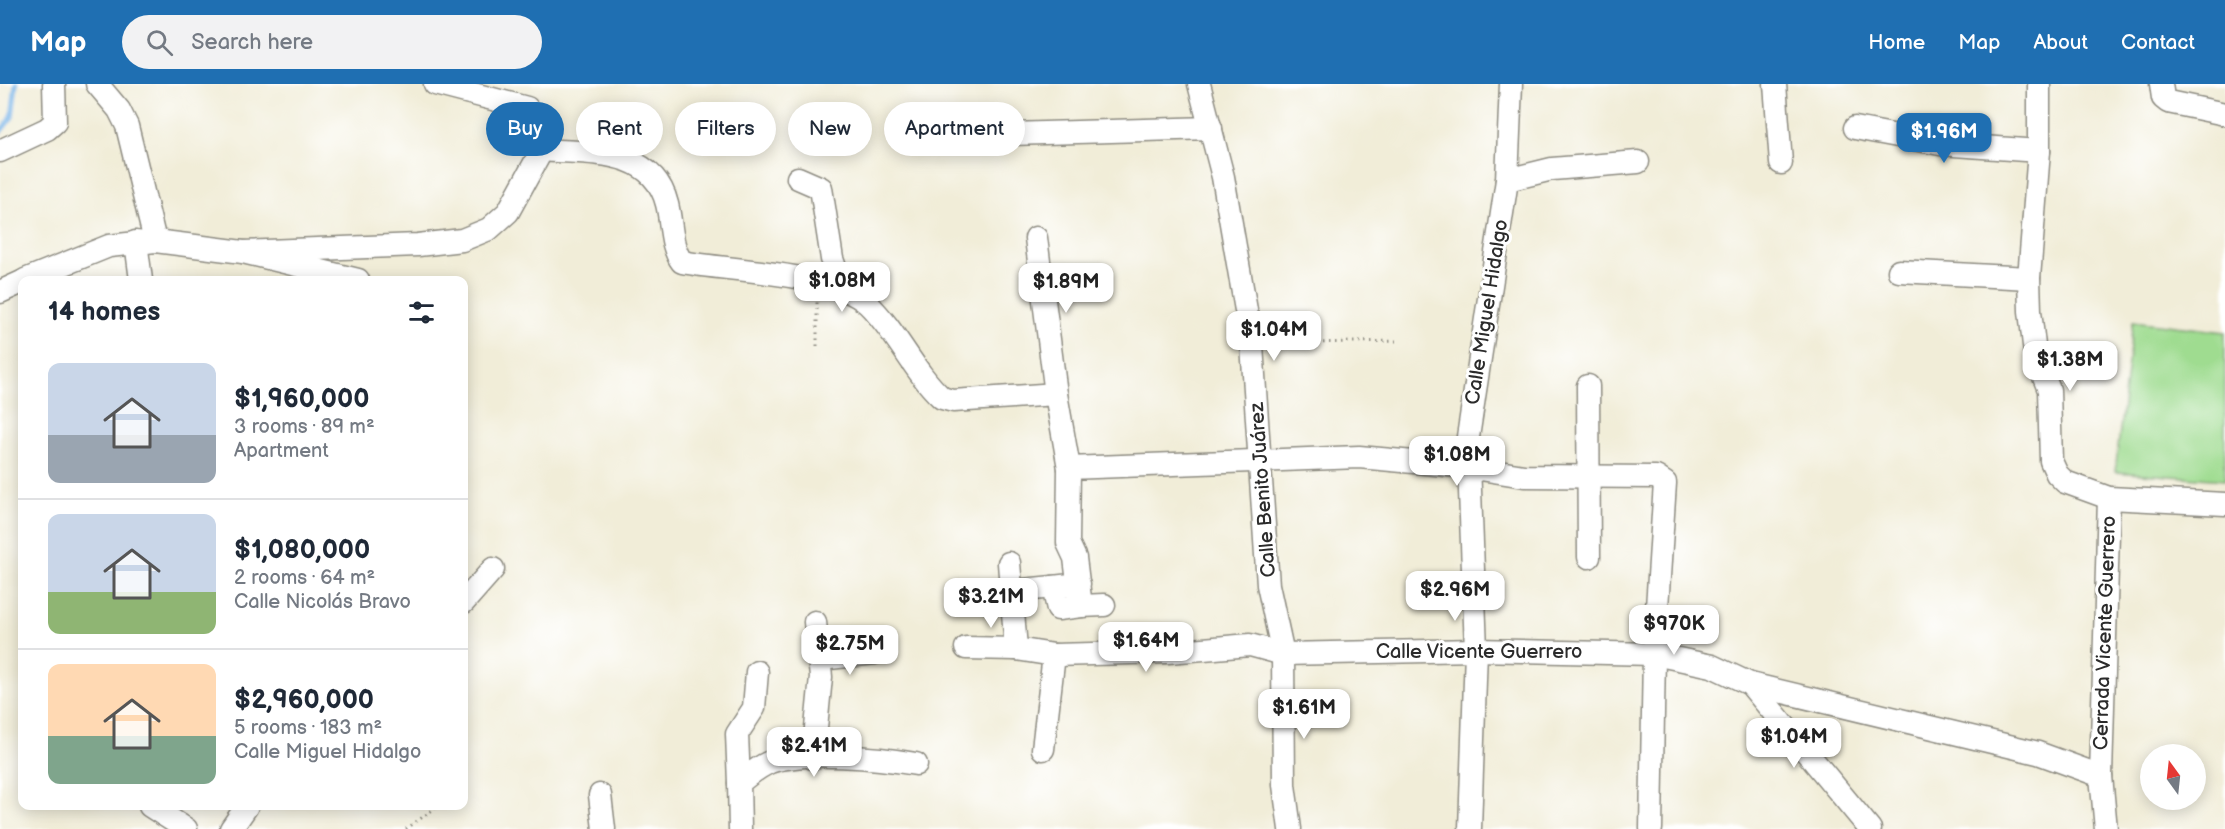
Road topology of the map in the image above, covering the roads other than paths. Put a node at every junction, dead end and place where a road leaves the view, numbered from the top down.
1 (54, 84) edge
2 (97, 84) edge
3 (435, 84) edge
4 (1199, 84) edge
5 (1511, 84) edge
6 (1775, 84) edge
7 (2039, 84) edge
8 (2161, 84) edge
9 (503, 102) edge
10 (2225, 114) edge
11 (1211, 128) junction
12 (1855, 128) dead end
13 (1025, 134) edge
14 (0, 151) edge
15 (2039, 151) junction
16 (564, 152) edge
17 (539, 156) edge
18 (1638, 162) dead end
19 (1780, 163) dead end
20 (798, 178) dead end
21 (1507, 180) junction
22 (1036, 238) dead end
23 (145, 241) junction
24 (243, 252) junction
25 (1899, 271) dead end
26 (48, 275) edge
27 (141, 276) edge
28 (342, 276) edge
29 (2029, 278) junction
30 (18, 284) edge
31 (843, 290) junction
32 (0, 292) edge
33 (1588, 386) dead end
34 (1056, 394) junction
35 (1258, 459) junction
36 (1468, 467) junction
37 (1069, 468) junction
38 (1590, 476) junction
39 (2109, 498) junction
40 (2225, 504) edge
41 (1589, 557) dead end
42 (1009, 563) dead end
43 (493, 569) dead end
44 (1012, 591) junction
45 (1080, 595) junction
46 (468, 597) edge
47 (1104, 605) dead end
48 (815, 622) dead end
49 (966, 648) dead end
50 (1016, 649) junction
51 (1476, 650) junction
52 (875, 653) dead end
53 (1283, 654) junction
54 (1653, 654) junction
55 (1054, 655) junction
56 (820, 658) junction
57 (757, 672) dead end
58 (1750, 684) junction
59 (1043, 749) dead end
60 (813, 758) junction
61 (916, 764) dead end
62 (2101, 776) junction
63 (739, 783) junction
64 (600, 795) dead end
65 (156, 810) edge
66 (244, 810) edge
67 (186, 829) edge
68 (231, 829) edge
69 (604, 829) edge
70 (740, 829) edge
71 (1290, 829) edge
72 (1470, 829) edge
73 (1651, 829) edge
74 (1870, 829) edge
75 (2106, 829) edge

1 - 14 street
2 - 23 street
3 - 9 street
4 - 11 street, Calle Benito Juárez
5 - 21 street, Calle Miguel Hidalgo
6 - 19 street
7 - 15 street, Cerrada Vicente Guerrero
8 - 10 street
11 - 13 street
11 - 35 street, Calle Benito Juárez
12 - 15 street
15 - 29 street, Cerrada Vicente Guerrero
16 - 31 street
17 - 24 street
18 - 21 street
20 - 31 street
21 - 36 street, Calle Miguel Hidalgo
22 - 34 street
23 - 24 street
23 - 26 street
23 - 27 street
24 - 28 street
25 - 29 street
29 - 39 street, Cerrada Vicente Guerrero
30 - 32 street
31 - 34 street
33 - 38 street
34 - 37 street
35 - 36 street
35 - 37 street
35 - 53 street, Calle Benito Juárez
36 - 38 street
36 - 51 street, Calle Miguel Hidalgo
37 - 45 street
38 - 41 street
38 - 54 street
39 - 40 street
39 - 62 street, Cerrada Vicente Guerrero
42 - 44 street
43 - 46 street
44 - 45 street
44 - 50 street
45 - 47 street
48 - 56 street
49 - 50 street, Calle Vicente Guerrero
50 - 55 street, Calle Vicente Guerrero
51 - 53 street, Calle Vicente Guerrero
51 - 54 street, Calle Vicente Guerrero
51 - 72 street, Calle Miguel Hidalgo
52 - 56 street
53 - 55 street, Calle Vicente Guerrero
53 - 71 street, Calle Benito Juárez
54 - 58 street, Calle Vicente Guerrero
54 - 73 street
55 - 59 street
56 - 60 street
57 - 63 street
58 - 62 street
58 - 74 street, Calle Vicente Guerrero
60 - 61 street
60 - 63 street
62 - 75 street, Cerrada Vicente Guerrero
63 - 70 street
64 - 69 street
65 - 67 street
66 - 68 street

